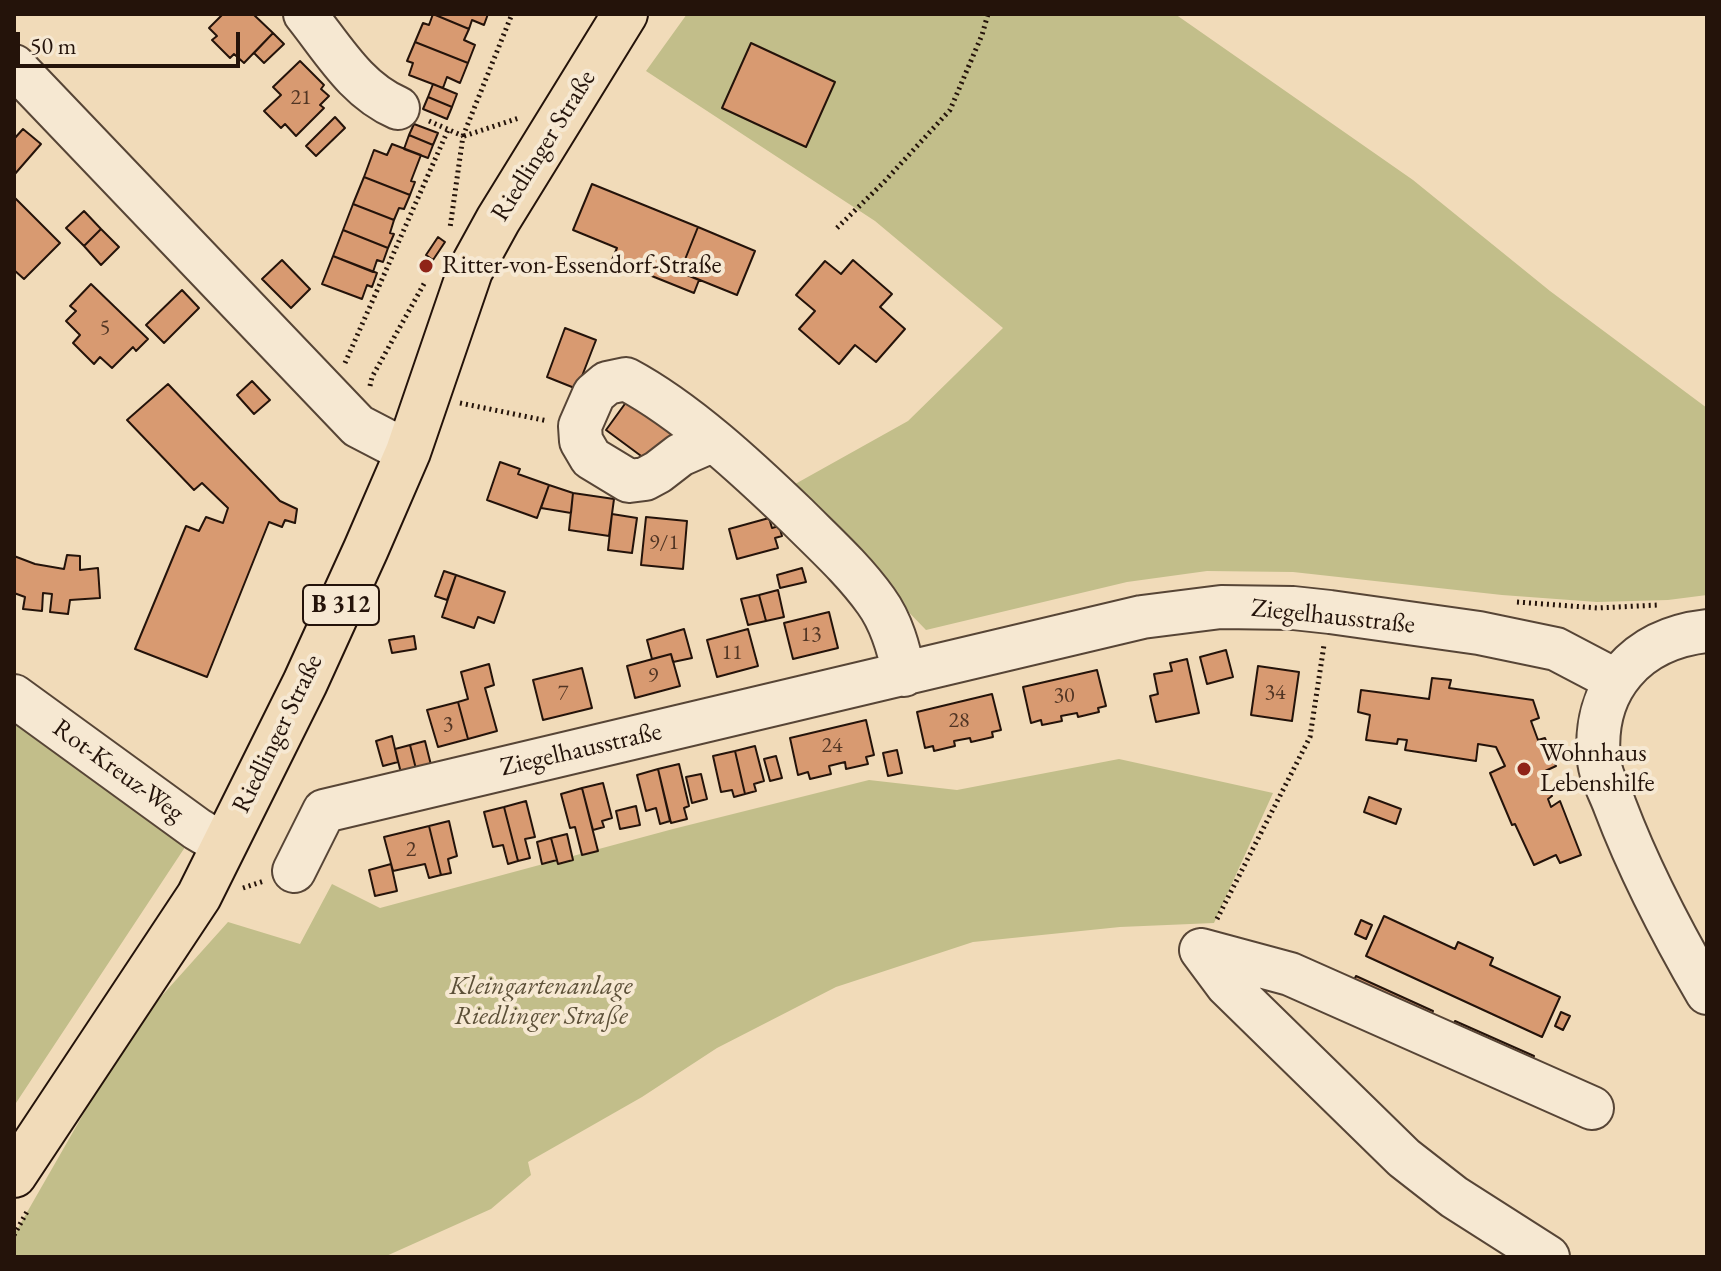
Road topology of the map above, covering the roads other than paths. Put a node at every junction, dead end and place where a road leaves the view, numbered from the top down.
1 (305, 14) edge
2 (625, 14) edge
3 (14, 66) edge
4 (398, 108) road end
5 (712, 441) junction
6 (408, 452) junction
7 (1707, 631) edge
8 (904, 675) junction
9 (1615, 680) junction
10 (14, 696) edge
11 (224, 845) junction
12 (294, 871) dead end
13 (1707, 993) edge
14 (1592, 1108) dead end
15 (14, 1175) edge
16 (1548, 1257) edge

1 - 4 street
2 - 6 main road, Riedlinger Straße / B 312
3 - 6 street
5 - 5 street
5 - 8 street
6 - 11 main road, Riedlinger Straße / B 312
7 - 9 street
8 - 9 street, Ziegelhausstraße
8 - 12 street, Ziegelhausstraße
9 - 13 street
10 - 11 street, Rot-Kreuz-Weg
11 - 15 main road, Riedlinger Straße / B 312
14 - 16 street

